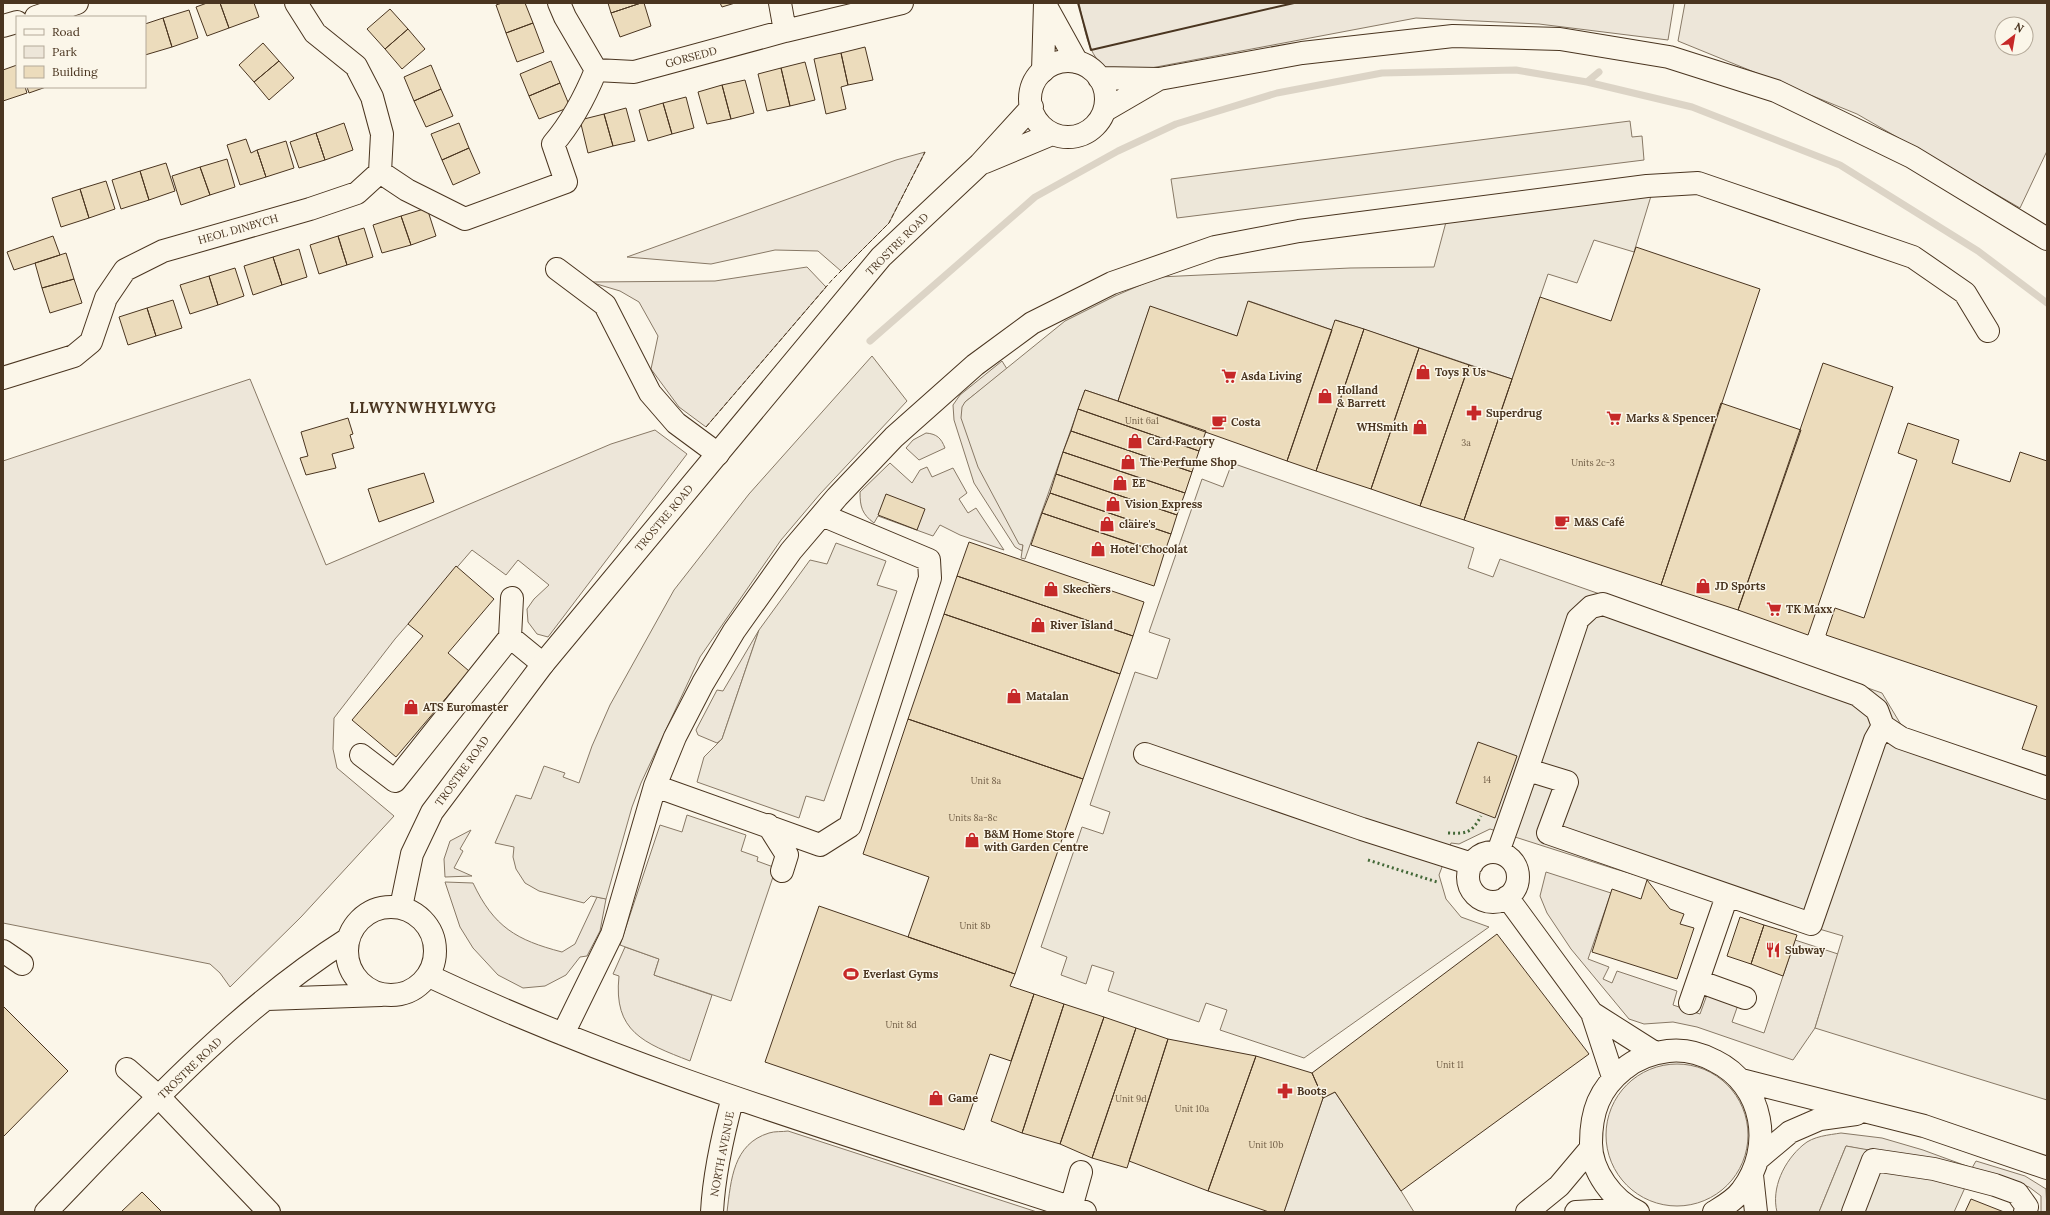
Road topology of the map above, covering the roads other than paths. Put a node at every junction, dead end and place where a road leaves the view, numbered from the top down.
1 (77, 3) edge
2 (296, 3) edge
3 (559, 3) edge
4 (780, 3) edge
5 (1045, 4) edge
6 (893, 5) edge
7 (39, 16) edge
8 (16, 22) edge
9 (3, 26) edge
10 (785, 31) junction
11 (1077, 62) junction
12 (596, 70) junction
13 (1043, 71) junction
14 (1099, 78) junction
15 (1159, 79) junction
16 (1032, 107) junction
17 (1104, 111) junction
18 (1052, 134) junction
19 (980, 164) junction
20 (380, 172) junction
21 (2047, 239) edge
22 (557, 269) dead end
23 (1988, 331) dead end
24 (3, 378) edge
25 (718, 454) junction
26 (822, 515) junction
27 (512, 598) dead end
28 (510, 637) junction
29 (543, 664) junction
30 (1883, 726) junction
31 (1145, 754) dead end
32 (361, 755) dead end
33 (1528, 770) junction
34 (656, 786) junction
35 (2047, 788) edge
36 (768, 825) junction
37 (1498, 852) junction
38 (1472, 864) junction
39 (782, 871) dead end
40 (1727, 896) junction
41 (1507, 897) junction
42 (401, 907) junction
43 (347, 945) junction
44 (3, 951) edge
45 (22, 964) dead end
46 (429, 976) junction
47 (1698, 981) junction
48 (384, 995) junction
49 (1745, 998) dead end
50 (267, 999) junction
51 (1690, 1003) dead end
52 (1592, 1013) junction
53 (563, 1034) junction
54 (1655, 1053) junction
55 (127, 1069) dead end
56 (1613, 1077) junction
57 (1741, 1080) junction
58 (159, 1097) junction
59 (733, 1097) junction
60 (1869, 1112) junction
61 (1591, 1148) junction
62 (1756, 1166) junction
63 (2047, 1168) edge
64 (1081, 1172) dead end
65 (1078, 1210) edge
66 (1635, 1211) edge
67 (46, 1212) edge
68 (269, 1212) edge
69 (712, 1212) edge
70 (1527, 1212) edge
71 (1576, 1212) edge
72 (1714, 1212) edge
73 (1756, 1212) edge
74 (1853, 1212) edge
75 (2025, 1212) edge

1 - 7 street
2 - 20 street
3 - 12 street
4 - 10 street
5 - 11 street
5 - 13 street
6 - 10 street, GORSEDD
8 - 9 street
10 - 12 street, GORSEDD
11 - 13 street
11 - 14 street
12 - 20 street
13 - 16 street
14 - 15 street
14 - 17 street
15 - 17 street
15 - 21 street
16 - 18 street
16 - 19 street, TROSTRE ROAD
17 - 18 street
18 - 19 street, TROSTRE ROAD
19 - 25 street, TROSTRE ROAD
20 - 24 street, HEOL DINBYCH
22 - 25 street
23 - 26 street
25 - 29 street, TROSTRE ROAD
26 - 34 street
26 - 36 street
27 - 28 street
28 - 29 street
28 - 32 street
29 - 42 street, TROSTRE ROAD
30 - 33 street
30 - 35 street
30 - 40 street
31 - 38 street
33 - 37 street
33 - 40 street
34 - 36 street
34 - 53 street
36 - 39 street
37 - 38 street
37 - 41 street
38 - 41 street
40 - 47 street
41 - 52 street
42 - 43 street, TROSTRE ROAD
42 - 46 street, TROSTRE ROAD
43 - 48 street
43 - 50 street, TROSTRE ROAD
44 - 45 street
46 - 48 street
46 - 53 street
47 - 49 street
47 - 51 street
48 - 50 street
50 - 58 street, TROSTRE ROAD
52 - 54 street
52 - 56 street
53 - 59 street
54 - 56 street
54 - 57 street
55 - 58 street
56 - 61 street
57 - 60 street
57 - 62 street
58 - 67 street, TROSTRE ROAD
58 - 68 street
59 - 65 street
59 - 69 street, NORTH AVENUE
60 - 62 street
60 - 63 street
61 - 66 street
61 - 70 street
62 - 72 street
62 - 73 street
64 - 65 street
66 - 71 street
74 - 75 street

